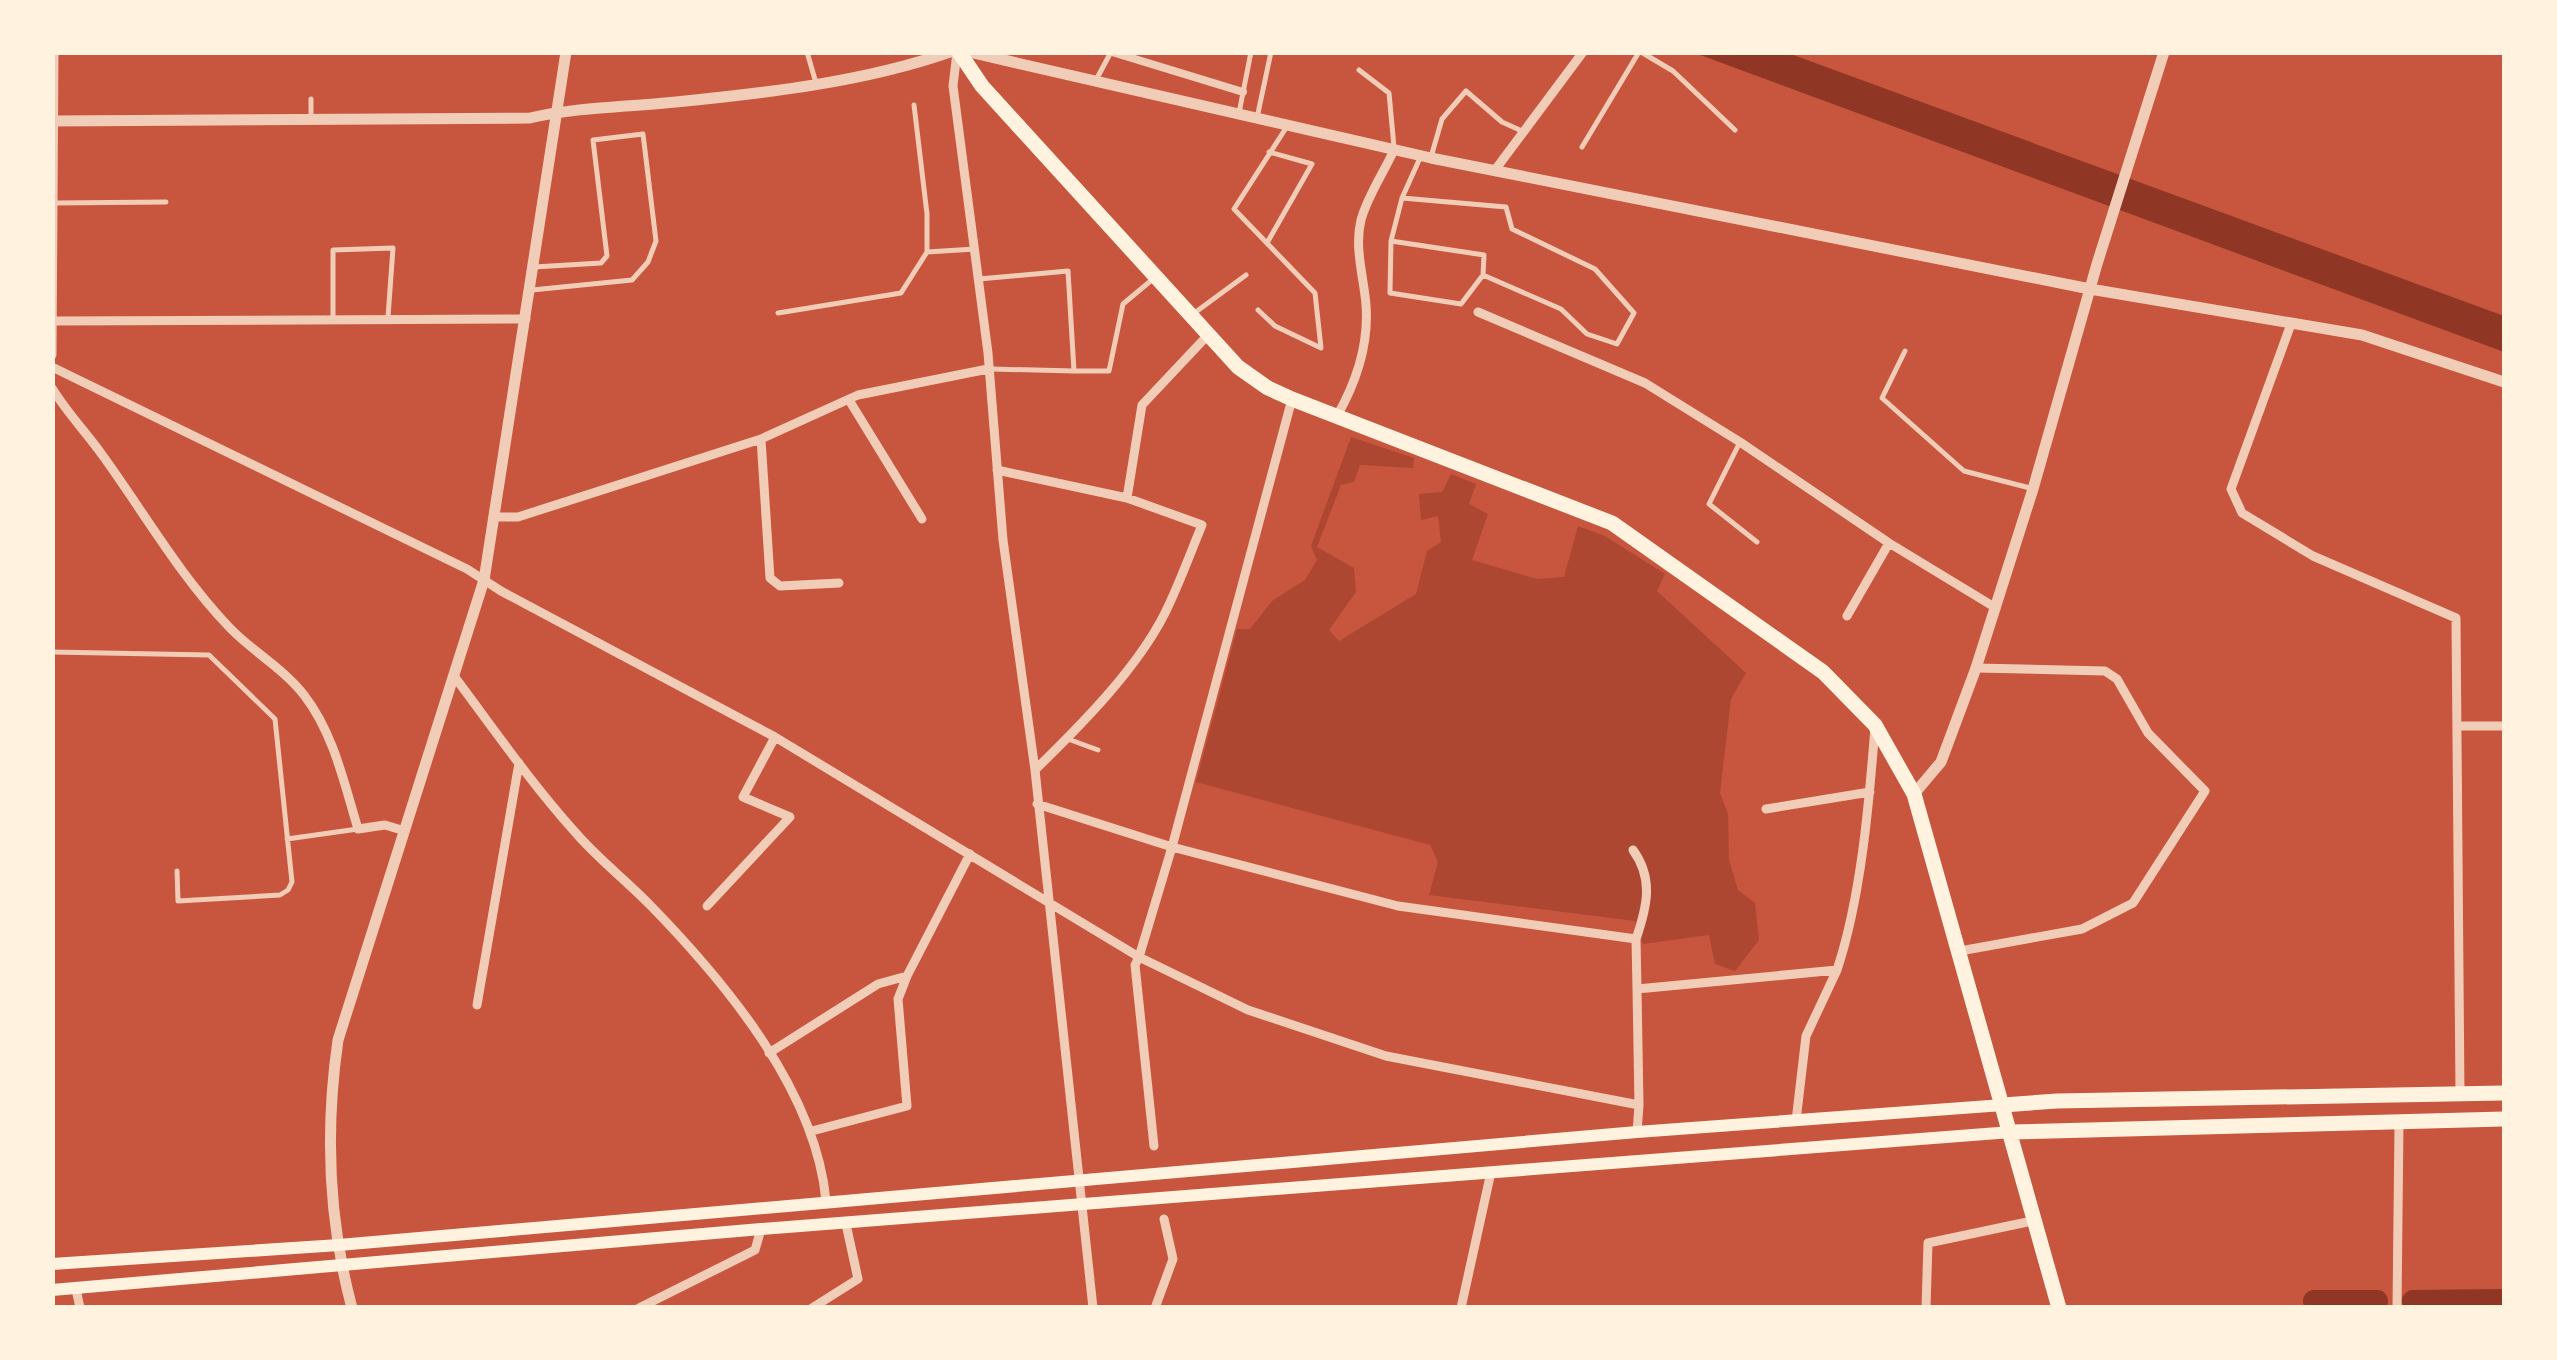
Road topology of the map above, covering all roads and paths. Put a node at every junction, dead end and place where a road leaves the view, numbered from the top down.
1 (54, 52) edge
2 (566, 52) edge
3 (807, 52) edge
4 (955, 52) edge
5 (968, 52) edge
6 (1111, 52) edge
7 (1250, 52) edge
8 (1271, 52) edge
9 (1584, 52) edge
10 (1640, 52) edge
11 (2164, 52) edge
12 (1359, 70) dead end
13 (816, 83) junction
14 (1095, 83) junction
15 (1243, 92) junction
16 (311, 100) dead end
17 (914, 105) dead end
18 (558, 111) junction
19 (1238, 116) junction
20 (1257, 119) junction
21 (53, 121) edge
22 (311, 121) junction
23 (1287, 126) junction
24 (1734, 130) dead end
25 (1522, 131) junction
26 (1582, 147) dead end
27 (1394, 150) junction
28 (1269, 152) junction
29 (1426, 157) junction
30 (1495, 170) junction
31 (1402, 198) junction
32 (166, 202) dead end
33 (55, 204) edge
34 (1391, 240) junction
35 (1267, 243) junction
36 (975, 249) junction
37 (927, 252) junction
38 (534, 268) junction
39 (1246, 275) dead end
40 (1482, 276) junction
41 (1155, 277) junction
42 (979, 279) junction
43 (2090, 289) junction
44 (531, 290) junction
45 (1258, 310) dead end
46 (1478, 312) dead end
47 (778, 313) dead end
48 (1191, 316) junction
49 (526, 319) junction
50 (388, 320) junction
51 (332, 321) junction
52 (55, 322) edge
53 (2291, 324) junction
54 (1207, 336) junction
55 (1905, 351) dead end
56 (52, 355) edge
57 (52, 368) edge
58 (988, 368) junction
59 (1074, 371) junction
60 (2504, 382) edge
61 (52, 388) edge
62 (1292, 399) junction
63 (849, 400) junction
64 (1337, 416) junction
65 (762, 439) junction
66 (1740, 442) junction
67 (996, 470) junction
68 (2032, 488) junction
69 (1127, 498) junction
70 (496, 517) junction
71 (922, 519) dead end
72 (1757, 542) dead end
73 (1889, 544) junction
74 (484, 580) junction
75 (840, 584) dead end
76 (1996, 608) junction
77 (1847, 616) dead end
78 (52, 652) edge
79 (1976, 668) junction
80 (454, 676) junction
81 (1875, 725) junction
82 (2458, 726) junction
83 (2504, 726) edge
84 (775, 736) junction
85 (1066, 739) junction
86 (1098, 750) dead end
87 (519, 763) junction
88 (1034, 770) junction
89 (1870, 792) junction
90 (1914, 794) junction
91 (1038, 804) junction
92 (1766, 809) dead end
93 (358, 829) junction
94 (405, 831) junction
95 (287, 838) junction
96 (1172, 846) junction
97 (1633, 850) dead end
98 (970, 854) junction
99 (176, 870) dead end
100 (1050, 904) junction
101 (707, 906) dead end
102 (1636, 939) junction
103 (1960, 951) junction
104 (1138, 958) junction
105 (1836, 970) junction
106 (907, 976) junction
107 (1638, 988) junction
108 (477, 1006) dead end
109 (768, 1053) junction
110 (2504, 1093) edge
111 (2460, 1094) junction
112 (1639, 1105) junction
113 (2003, 1105) junction
114 (2504, 1119) edge
115 (1796, 1121) junction
116 (2399, 1124) junction
117 (812, 1131) junction
118 (1637, 1132) junction
119 (2010, 1132) junction
120 (1154, 1146) dead end
121 (1491, 1172) junction
122 (1080, 1181) junction
123 (826, 1201) junction
124 (1082, 1204) junction
125 (1164, 1219) dead end
126 (2032, 1221) junction
127 (846, 1224) junction
128 (761, 1228) junction
129 (339, 1245) junction
130 (52, 1264) edge
131 (342, 1264) junction
132 (76, 1289) junction
133 (52, 1290) edge
134 (80, 1308) edge
135 (352, 1308) edge
136 (639, 1308) edge
137 (812, 1308) edge
138 (1093, 1308) edge
139 (1156, 1308) edge
140 (1460, 1308) edge
141 (1926, 1308) edge
142 (2059, 1308) edge
143 (2397, 1308) edge

1 - 21 street
2 - 18 street
3 - 13 lane
4 - 13 street
4 - 36 street
4 - 41 main road
5 - 14 street
6 - 14 lane
6 - 15 street
7 - 15 lane
8 - 20 lane
9 - 25 street
10 - 24 lane
10 - 26 lane
11 - 43 street
12 - 27 lane
13 - 18 street
14 - 19 street
15 - 19 lane
16 - 22 lane
17 - 37 lane
18 - 22 street
18 - 38 street
19 - 20 street
20 - 23 street
21 - 22 street
21 - 33 street
23 - 27 street
23 - 28 lane
25 - 29 lane
25 - 30 street
27 - 29 street
27 - 64 street
28 - 35 lane
28 - 35 lane
29 - 30 street
29 - 31 lane
30 - 43 street
31 - 34 lane
31 - 40 lane
32 - 33 lane
33 - 52 street
34 - 40 lane
34 - 40 lane
35 - 45 lane
36 - 37 lane
36 - 42 street
37 - 47 lane
38 - 44 street
38 - 44 lane
39 - 48 lane
41 - 48 main road
41 - 59 lane
42 - 58 street
42 - 59 lane
43 - 53 street
43 - 68 street
44 - 49 street
46 - 66 street
48 - 54 main road
49 - 50 street
49 - 70 street
50 - 51 street
50 - 51 lane
51 - 52 street
52 - 56 street
53 - 60 street
53 - 82 street
54 - 62 main road
54 - 69 street
55 - 68 lane
57 - 74 street
58 - 59 lane
58 - 63 street
58 - 67 street
61 - 93 street
62 - 64 main road
62 - 96 street
63 - 65 street
63 - 71 street
64 - 81 main road
65 - 70 street
65 - 75 street
66 - 72 lane
66 - 73 street
67 - 69 street
67 - 88 street
68 - 76 street
69 - 85 street
70 - 74 street
73 - 76 street
73 - 77 street
74 - 80 street
74 - 84 street
76 - 79 street
78 - 95 lane
79 - 90 street
79 - 103 street
80 - 87 street
80 - 94 street
81 - 89 street
81 - 90 main road
82 - 83 street
82 - 111 street
84 - 98 street
84 - 101 street
85 - 86 lane
85 - 88 street
87 - 108 street
87 - 109 street
88 - 91 street
89 - 92 street
89 - 105 street
90 - 103 main road
91 - 96 street
91 - 100 street
93 - 94 street
93 - 95 lane
94 - 129 street
95 - 99 lane
96 - 102 street
96 - 104 street
97 - 102 street
98 - 100 street
98 - 106 street
100 - 104 street
100 - 122 street
102 - 107 street
103 - 113 main road
104 - 112 street
104 - 120 street
105 - 107 street
105 - 115 street
106 - 109 street
106 - 117 street
107 - 112 street
109 - 117 street
110 - 111 main road
111 - 113 main road
112 - 118 street
113 - 115 main road
113 - 119 main road
114 - 116 main road
115 - 118 main road
116 - 119 main road
116 - 143 street
117 - 123 street
118 - 122 main road
119 - 121 main road
119 - 126 main road
121 - 124 main road
121 - 140 street
122 - 123 main road
122 - 124 street
123 - 129 main road
124 - 127 main road
124 - 138 street
125 - 139 street
126 - 141 street
126 - 142 main road
127 - 128 main road
127 - 137 street
128 - 131 main road
128 - 136 street
129 - 130 main road
129 - 131 street
131 - 132 main road
131 - 135 street
132 - 133 main road
132 - 134 street

